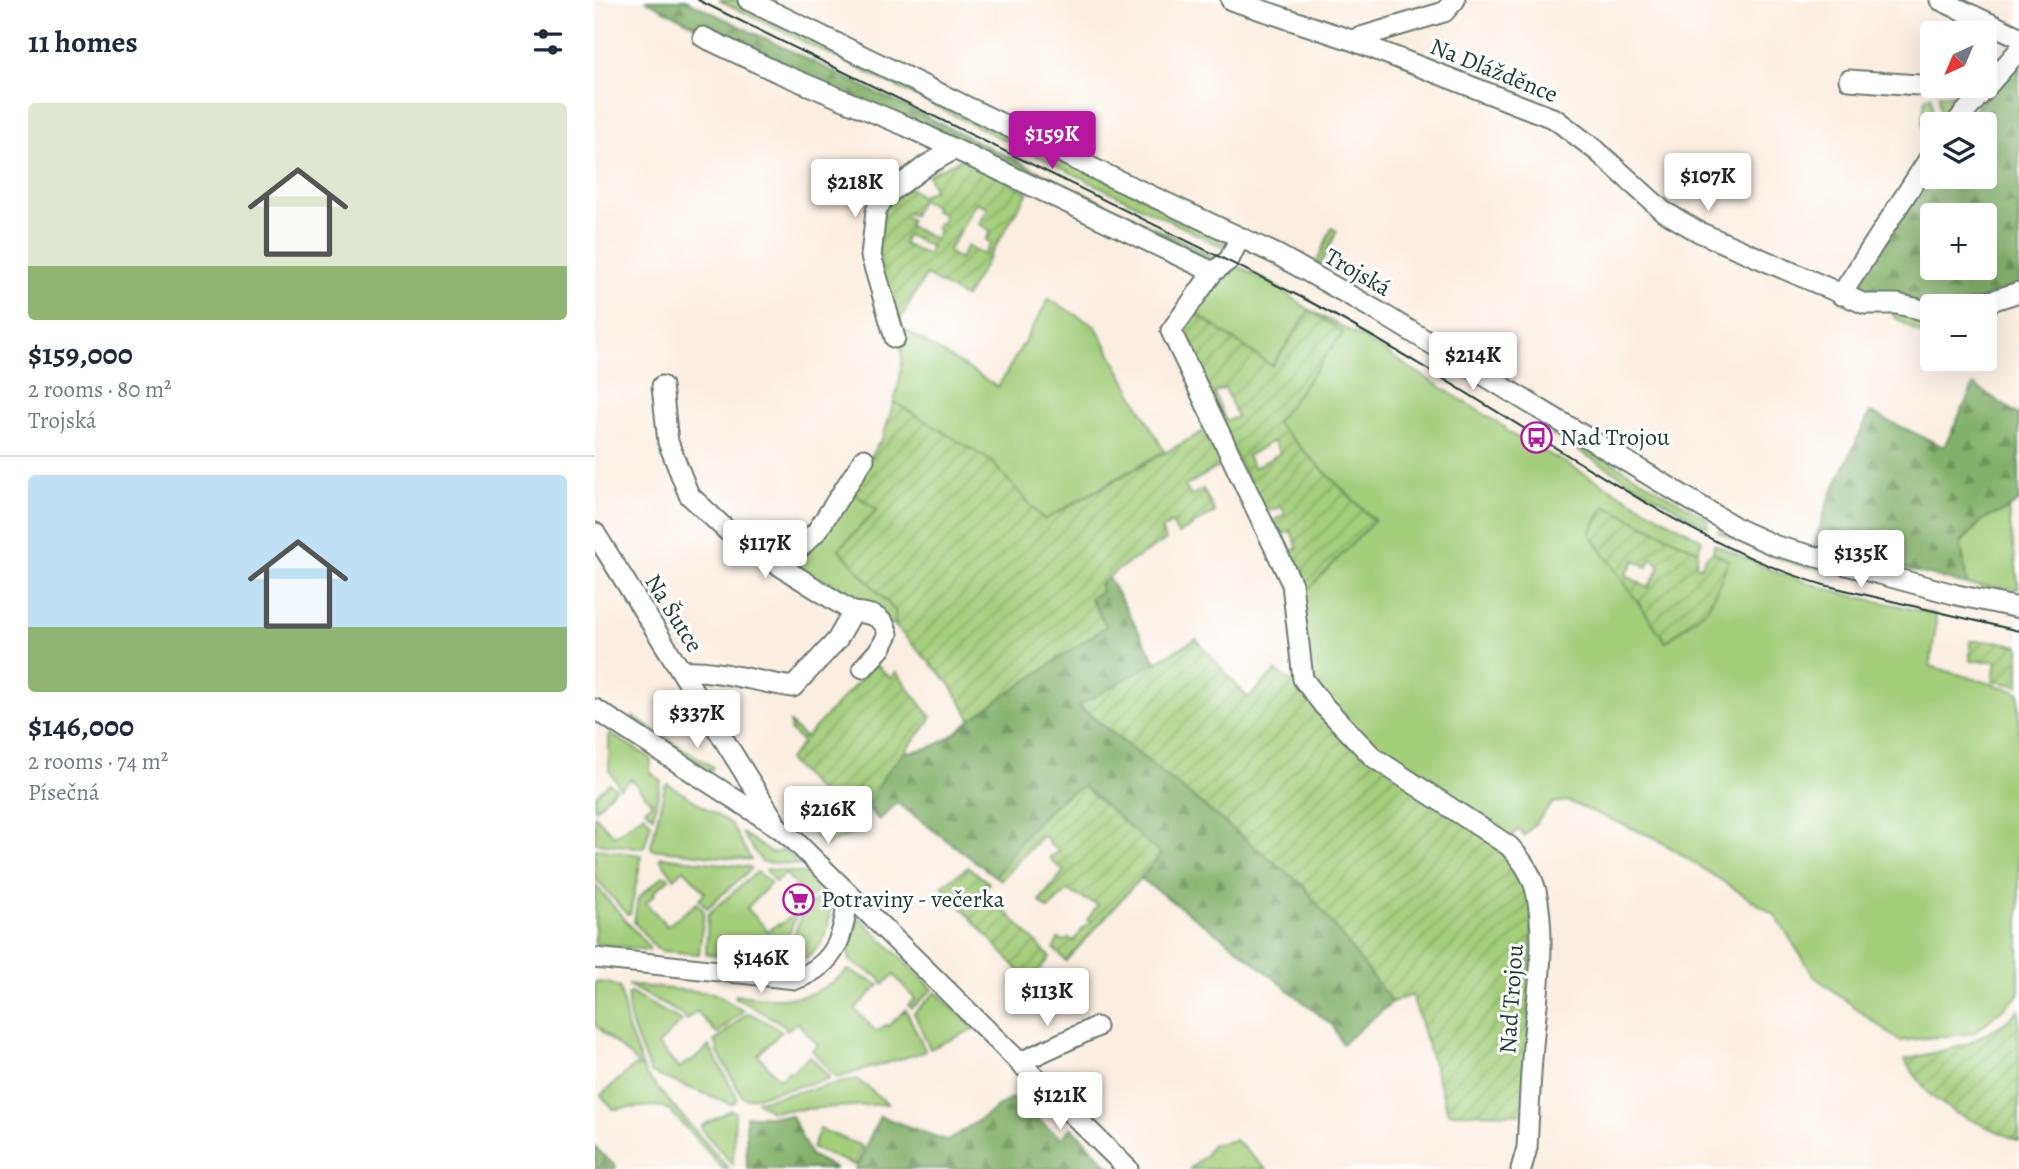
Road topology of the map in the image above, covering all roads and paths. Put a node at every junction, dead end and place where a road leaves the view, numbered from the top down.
1 (748, 0) edge
2 (1231, 0) edge
3 (1455, 0) edge
4 (1940, 0) edge
5 (703, 37) dead end
6 (2019, 37) edge
7 (1351, 40) junction
8 (2019, 50) edge
9 (1997, 75) edge
10 (1849, 80) dead end
11 (1920, 85) edge
12 (1977, 98) edge
13 (1965, 112) edge
14 (953, 150) junction
15 (1920, 172) edge
16 (1240, 237) junction
17 (1213, 272) junction
18 (2019, 292) edge
19 (1840, 295) junction
20 (1997, 299) edge
21 (1920, 309) edge
22 (895, 338) dead end
23 (662, 386) dead end
24 (864, 459) dead end
25 (595, 533) edge
26 (781, 566) junction
27 (2019, 608) edge
28 (853, 612) junction
29 (863, 668) dead end
30 (682, 671) junction
31 (595, 709) edge
32 (741, 768) junction
33 (717, 787) junction
34 (778, 827) junction
35 (848, 896) junction
36 (595, 958) edge
37 (1096, 1027) dead end
38 (1021, 1065) junction
39 (1128, 1169) edge
40 (1521, 1169) edge

1 - 16 street, Trojská
2 - 7 street, Na Dlážděnce
3 - 7 street
4 - 6 street
5 - 14 street
7 - 19 street, Na Dlážděnce
8 - 9 street
10 - 11 street
12 - 13 street
14 - 17 street
14 - 22 street
15 - 19 street
16 - 17 street, Nad Trojou
16 - 27 street, Trojská
17 - 40 street, Nad Trojou
18 - 20 street
19 - 21 street, Na Dlážděnce
23 - 26 street
24 - 26 street
25 - 30 street, Na Šutce
26 - 28 street
28 - 29 street
28 - 30 street
30 - 32 street, Na Šutce
31 - 33 street
32 - 33 street
32 - 34 street, Na Šutce
33 - 34 street
34 - 35 street
35 - 36 street
35 - 38 street
37 - 38 street
38 - 39 street

